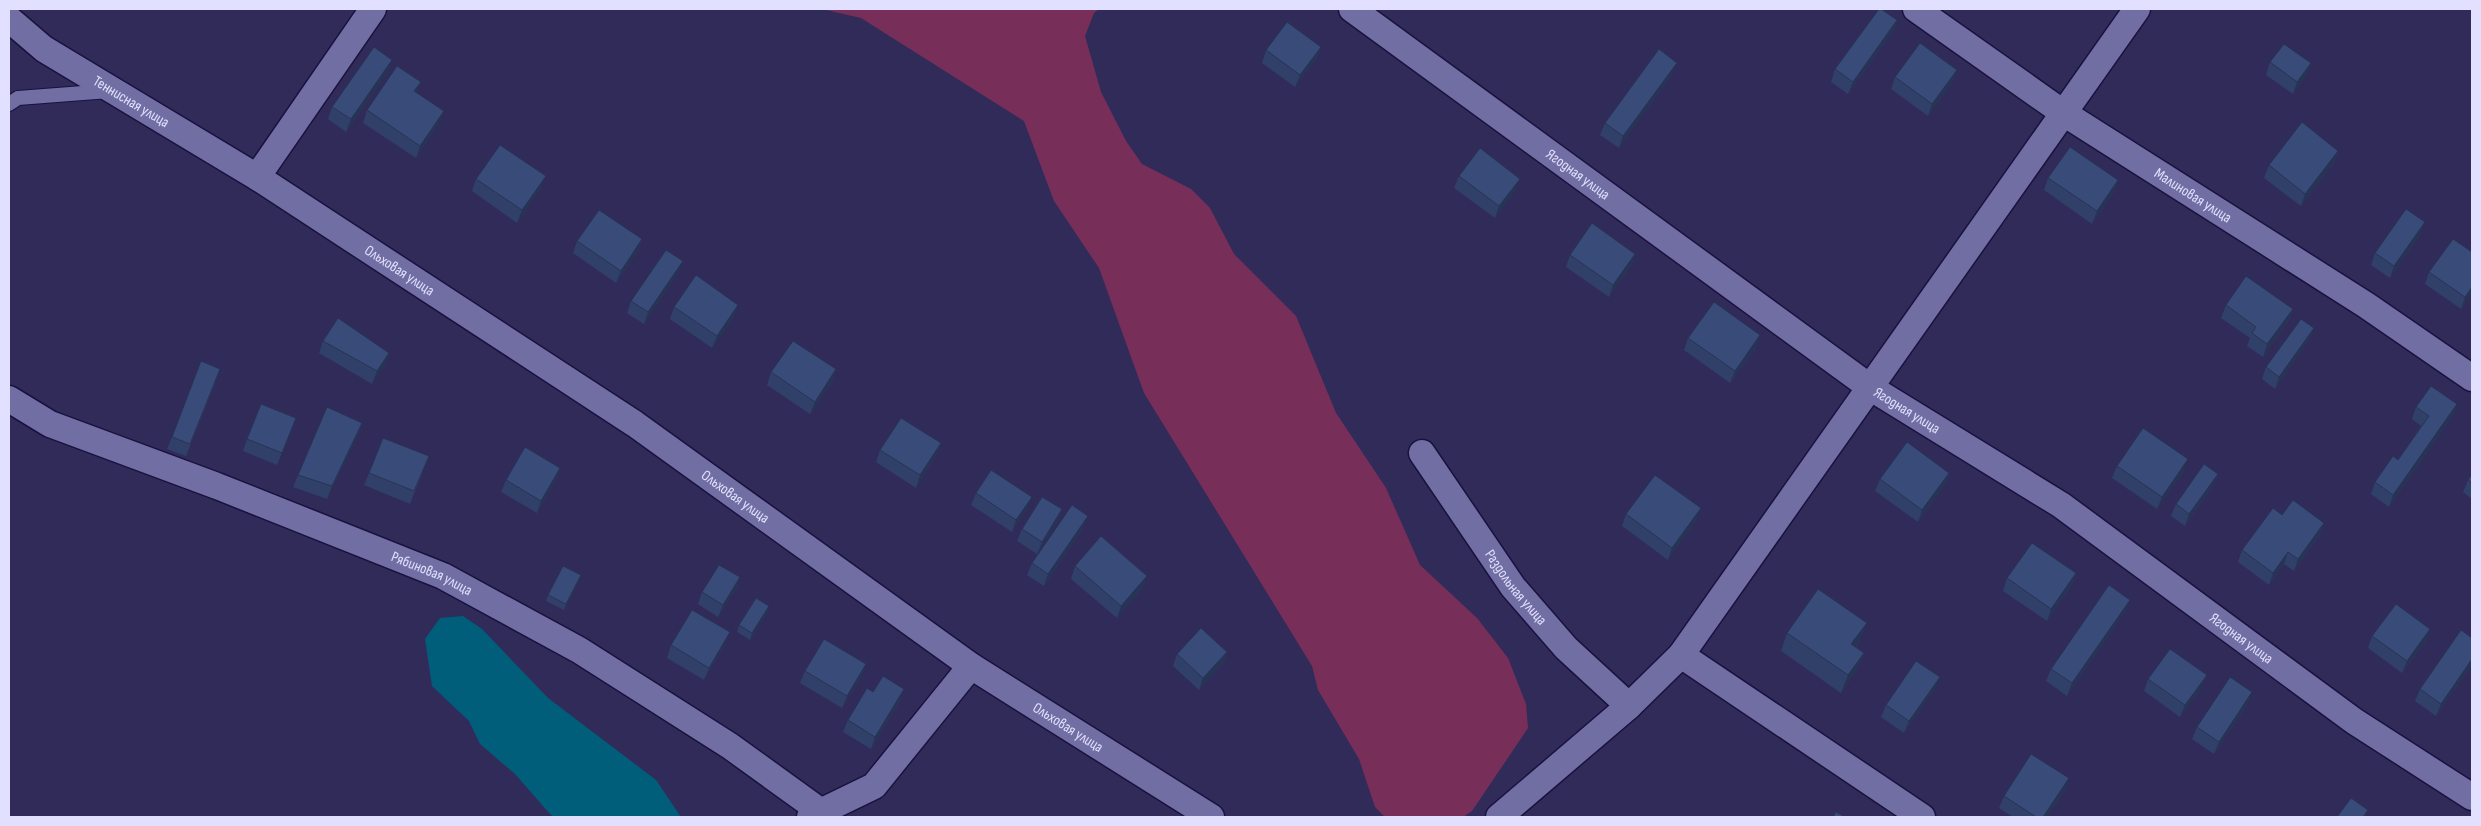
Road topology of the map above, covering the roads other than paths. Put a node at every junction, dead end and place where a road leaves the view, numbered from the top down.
1 (373, 9) edge
2 (1352, 9) edge
3 (1916, 9) edge
4 (2137, 9) edge
5 (9, 19) edge
6 (111, 91) junction
7 (9, 104) edge
8 (2062, 112) junction
9 (257, 177) junction
10 (2472, 378) edge
11 (1871, 388) junction
12 (9, 399) edge
13 (1422, 452) dead end
14 (1681, 655) junction
15 (971, 666) junction
16 (1629, 706) junction
17 (2472, 797) edge
18 (815, 814) edge
19 (1211, 817) edge
20 (1499, 817) edge
21 (1922, 817) edge

1 - 9 street
2 - 11 street, Ягодная улица
3 - 8 street, Малиновая улица
4 - 8 street
5 - 6 street, Теннисная улица
6 - 7 lane
6 - 9 street, Теннисная улица
8 - 10 street, Малиновая улица
8 - 11 street
9 - 15 street, Ольховая улица
11 - 14 street
11 - 17 street, Ягодная улица
12 - 18 street, Рябиновая улица
13 - 16 street, Раздольная улица
14 - 16 street
14 - 21 street
15 - 18 street
15 - 19 street, Ольховая улица
16 - 20 street

